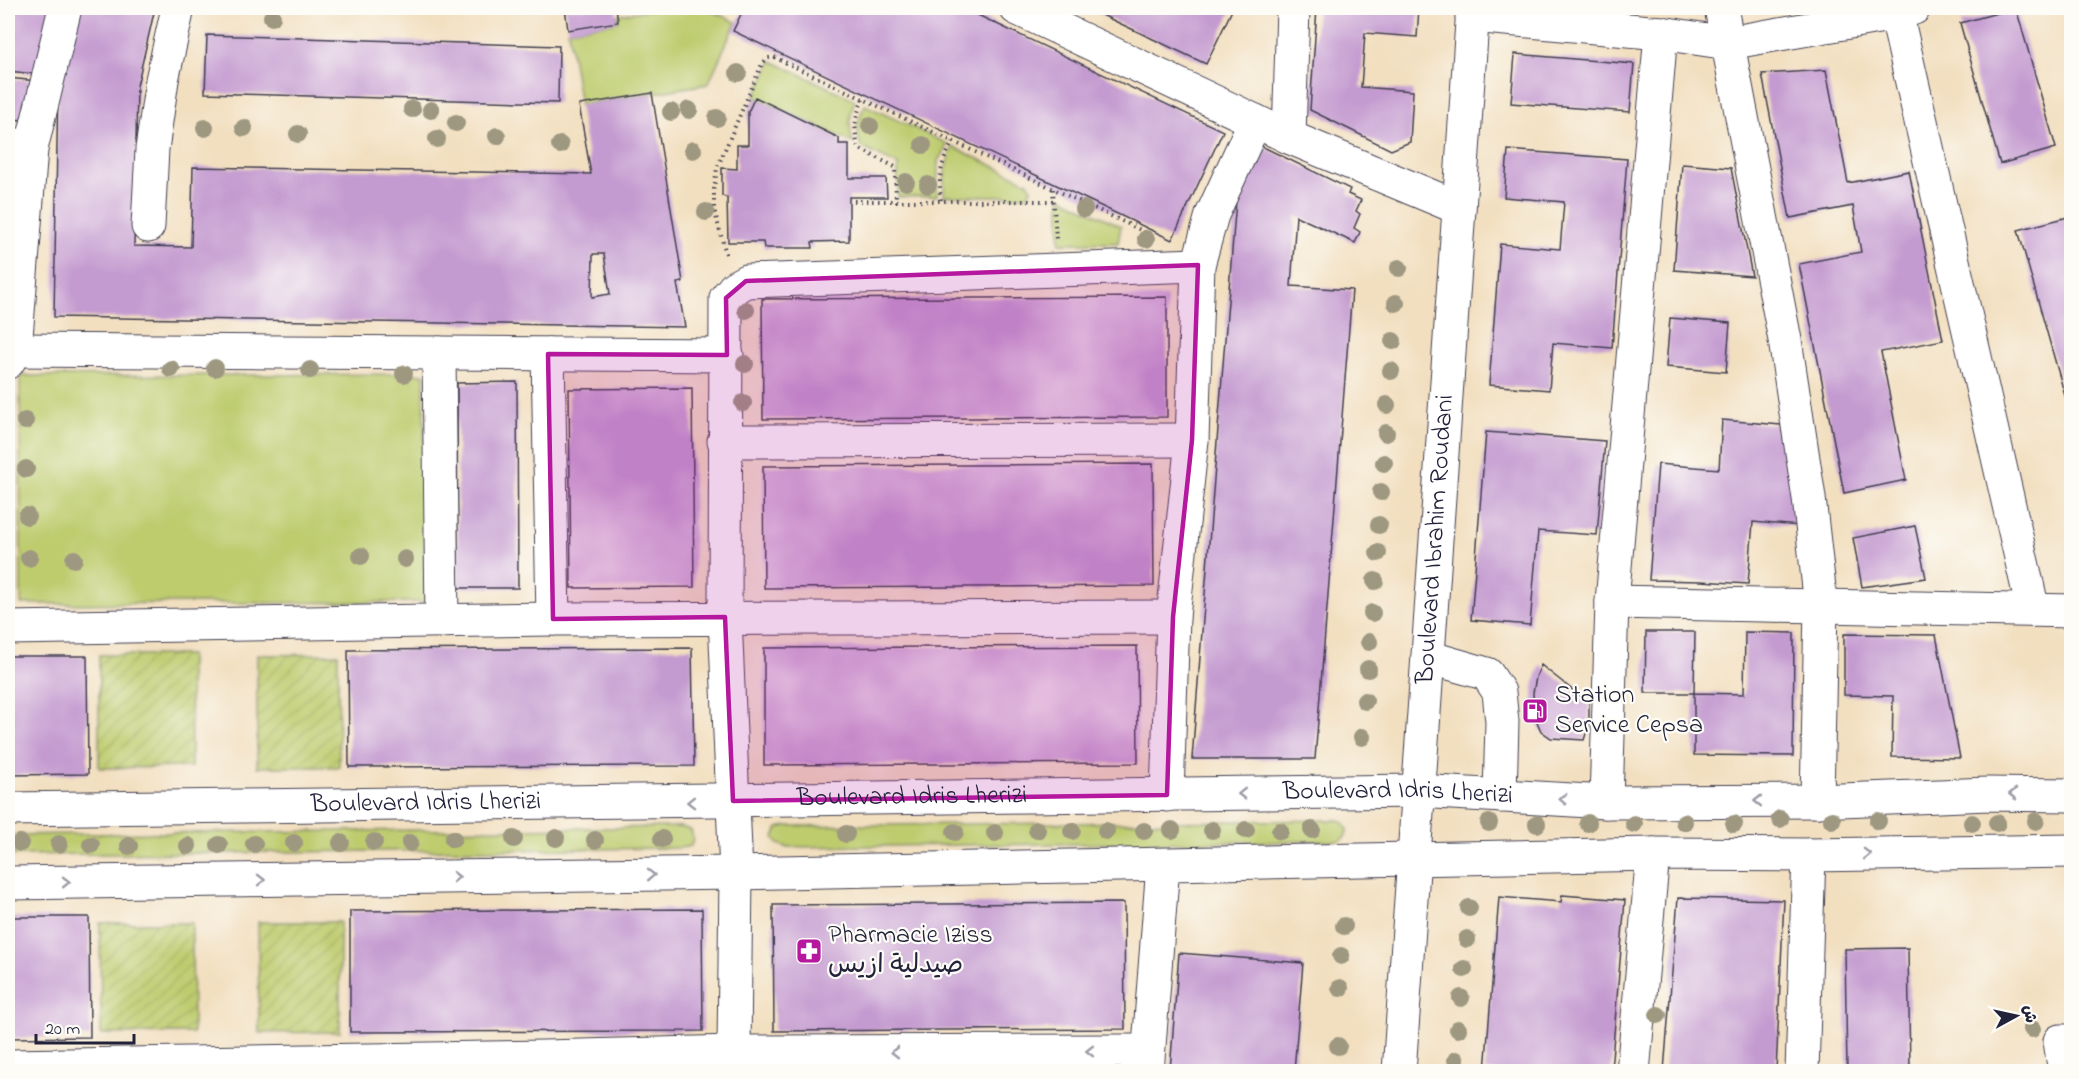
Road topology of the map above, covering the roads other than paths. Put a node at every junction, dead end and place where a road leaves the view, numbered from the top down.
1 (64, 8) edge
2 (178, 8) edge
3 (1016, 8) edge
4 (1293, 8) edge
5 (1721, 8) edge
6 (1902, 10) edge
7 (1473, 12) edge
8 (1661, 33) junction
9 (1728, 43) junction
10 (1255, 121) junction
11 (1288, 137) junction
12 (19, 146) edge
13 (1459, 208) junction
14 (148, 226) dead end
15 (1198, 265) junction
16 (439, 353) junction
17 (548, 354) junction
18 (727, 355) junction
19 (11, 356) edge
20 (1192, 440) junction
21 (724, 441) junction
22 (1612, 603) junction
23 (1821, 606) junction
24 (2033, 610) junction
25 (2072, 611) edge
26 (725, 617) junction
27 (1173, 617) junction
28 (553, 619) junction
29 (442, 621) junction
30 (8, 628) edge
31 (1428, 657) junction
32 (1418, 791) junction
33 (1167, 795) junction
34 (2072, 795) edge
35 (1500, 796) junction
36 (733, 801) junction
37 (1817, 801) junction
38 (1606, 802) junction
39 (8, 809) edge
40 (2072, 851) edge
41 (1653, 854) junction
42 (1809, 855) junction
43 (1413, 858) junction
44 (1163, 865) junction
45 (736, 873) junction
46 (8, 883) edge
47 (2072, 1041) edge
48 (976, 1061) edge
49 (1147, 1061) edge
50 (731, 1062) edge
51 (543, 1064) edge
52 (8, 1066) edge
53 (850, 1071) edge
54 (1399, 1071) edge
55 (1633, 1071) edge
56 (1802, 1071) edge
57 (2065, 1071) edge

1 - 12 street
2 - 14 street
3 - 10 street
4 - 11 street
5 - 9 street
6 - 9 street
6 - 24 street
7 - 8 street
7 - 13 street, Boulevard Ibrahim Roudani
8 - 9 street
8 - 22 street
9 - 23 street
10 - 11 street
10 - 15 street
11 - 13 street
12 - 19 street
13 - 31 street, Boulevard Ibrahim Roudani
15 - 18 street
15 - 20 street
16 - 17 street
16 - 19 street
16 - 29 street
17 - 18 street
17 - 28 street
18 - 21 street
20 - 21 street
20 - 27 street
21 - 26 street
22 - 23 street
22 - 38 street
23 - 24 street
23 - 37 street
24 - 25 street
26 - 27 street
26 - 28 street
26 - 36 street
27 - 33 street
28 - 29 street
29 - 30 street
31 - 32 street, Boulevard Ibrahim Roudani
31 - 35 street
32 -> 33 street, Boulevard Idris Lherizi
32 - 35 street, Boulevard Idris Lherizi
32 - 43 street, Boulevard Ibrahim Roudani
33 - 36 street, Boulevard Idris Lherizi
34 -> 37 street, Boulevard Idris Lherizi
38 -> 35 street, Boulevard Idris Lherizi
36 -> 39 street, Boulevard Idris Lherizi
36 - 45 street
37 -> 38 street, Boulevard Idris Lherizi
42 -> 40 street
41 - 42 street
41 - 43 street
41 - 55 street
42 - 56 street
43 - 44 street
43 - 54 street, Boulevard Ibrahim Roudani
44 - 45 street
44 - 49 street
46 -> 45 street
45 - 50 street
47 - 57 street
49 -> 48 street
48 -> 50 street
50 - 51 street
50 - 53 street
51 - 52 street

